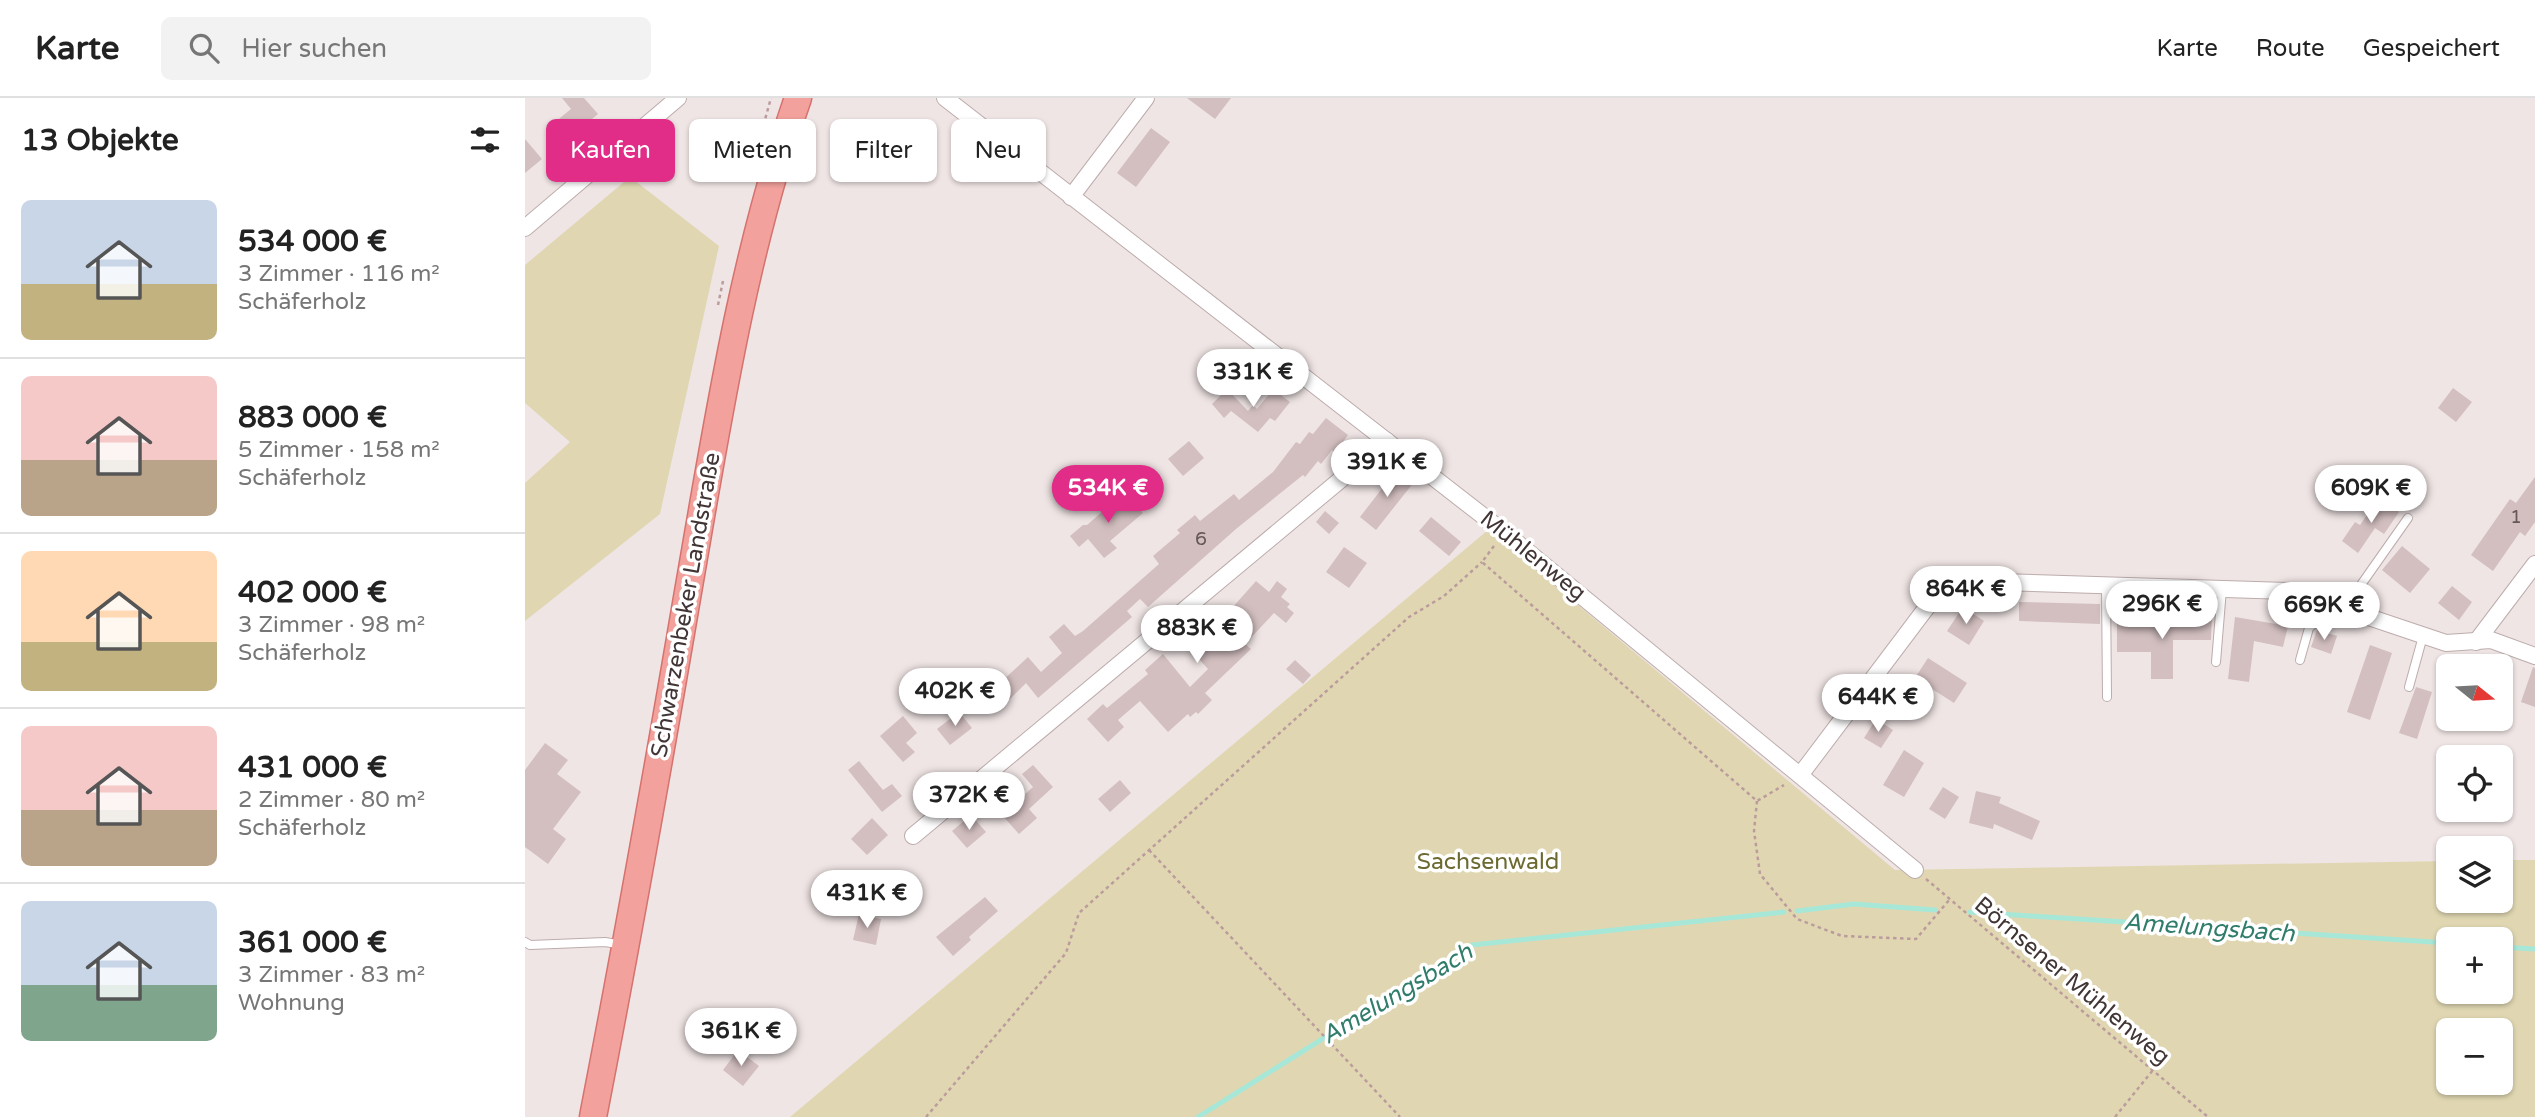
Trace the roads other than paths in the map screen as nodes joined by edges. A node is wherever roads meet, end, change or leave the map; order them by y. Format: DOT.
graph roads {
  1 [pos="678,98"];
  2 [pos="798,98"];
  3 [pos="945,98"];
  4 [pos="1146,98"];
  5 [pos="1071,197"];
  6 [pos="525,228"];
  7 [pos="1387,441"];
  8 [pos="2408,518"];
  9 [pos="2535,564"];
  10 [pos="2106,585"];
  11 [pos="2222,589"];
  12 [pos="2322,601"];
  13 [pos="2344,609"];
  14 [pos="2423,635"];
  15 [pos="2476,642"];
  16 [pos="2535,656"];
  17 [pos="2300,660"];
  18 [pos="2216,662"];
  19 [pos="2409,687"];
  20 [pos="2107,697"];
  21 [pos="1801,774"];
  22 [pos="913,836"];
  23 [pos="1915,870"];
  24 [pos="525,942"];
  25 [pos="626,945"];
  26 [pos="593,1117"];
  1 -- 6 [label="street"];
  2 -- 25 [label="main road, Schwarzenbeker Landstraße"];
  3 -- 5 [label="street, Mühlenweg"];
  4 -- 5 [label="street"];
  5 -- 7 [label="street, Mühlenweg"];
  7 -- 21 [label="street, Mühlenweg"];
  7 -- 22 [label="street"];
  8 -- 13 [label="lane"];
  9 -- 15 [label="street"];
  10 -- 11 [label="street"];
  10 -- 20 [label="lane"];
  10 -- 21 [label="street"];
  11 -- 12 [label="street"];
  11 -- 18 [label="lane"];
  12 -- 13 [label="street"];
  12 -- 17 [label="lane"];
  13 -- 14 [label="street"];
  14 -- 15 [label="street"];
  14 -- 19 [label="lane"];
  15 -- 16 [label="street"];
  21 -- 23 [label="street, Mühlenweg"];
  24 -- 25 [label="lane"];
  25 -- 26 [label="main road, Schwarzenbeker Landstraße"];
}
